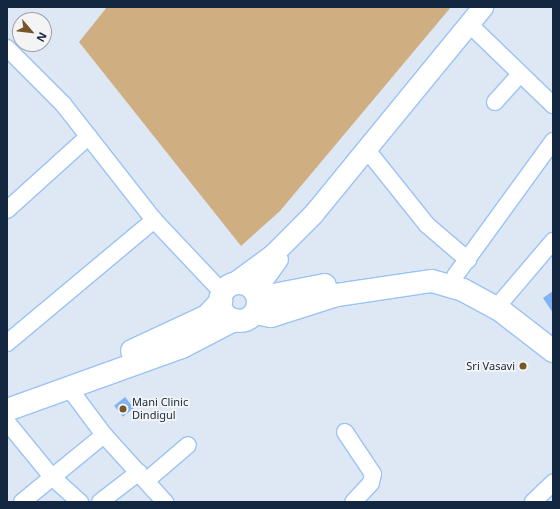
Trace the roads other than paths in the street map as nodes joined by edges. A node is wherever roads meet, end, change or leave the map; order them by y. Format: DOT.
graph roads {
  1 [pos="483,7"];
  2 [pos="469,24"];
  3 [pos="7,48"];
  4 [pos="519,75"];
  5 [pos="495,102"];
  6 [pos="553,105"];
  7 [pos="89,136"];
  8 [pos="553,141"];
  9 [pos="367,150"];
  10 [pos="7,210"];
  11 [pos="154,220"];
  12 [pos="291,238"];
  13 [pos="553,241"];
  14 [pos="462,268"];
  15 [pos="225,293"];
  16 [pos="256,301"];
  17 [pos="502,301"];
  18 [pos="234,320"];
  19 [pos="553,338"];
  20 [pos="7,343"];
  21 [pos="553,351"];
  22 [pos="69,388"];
  23 [pos="7,397"];
  24 [pos="7,410"];
  25 [pos="7,422"];
  26 [pos="345,432"];
  27 [pos="104,435"];
  28 [pos="188,445"];
  29 [pos="143,476"];
  30 [pos="52,477"];
  31 [pos="553,484"];
  32 [pos="22,502"];
  33 [pos="80,502"];
  34 [pos="100,502"];
  35 [pos="165,502"];
  36 [pos="353,502"];
  37 [pos="533,502"];
  1 -- 2 [label="main road"];
  2 -- 4 [label="street"];
  2 -- 9 [label="main road"];
  3 -- 7 [label="street"];
  4 -- 5 [label="street"];
  4 -- 6 [label="street"];
  7 -- 10 [label="street"];
  7 -- 11 [label="street"];
  8 -- 14 [label="street"];
  9 -- 12 [label="main road"];
  9 -- 14 [label="street"];
  11 -- 15 [label="street"];
  11 -- 20 [label="street"];
  12 -- 15 [label="main road"];
  12 -- 16 [label="main road"];
  13 -- 17 [label="street"];
  14 -- 16 [label="highway"];
  14 -- 17 [label="highway"];
  15 -- 16 [label="highway"];
  15 -- 18 [label="highway"];
  15 -- 23 [label="highway"];
  16 -- 18 [label="highway"];
  16 -- 21 [label="highway"];
  17 -- 19 [label="highway"];
  18 -- 22 [label="highway"];
  22 -- 24 [label="highway"];
  22 -- 27 [label="street"];
  25 -- 30 [label="street"];
  26 -- 36 [label="street"];
  27 -- 29 [label="street"];
  27 -- 30 [label="street"];
  28 -- 29 [label="street"];
  29 -- 34 [label="street"];
  29 -- 35 [label="street"];
  30 -- 32 [label="street"];
  30 -- 33 [label="street"];
  31 -- 37 [label="street"];
}
